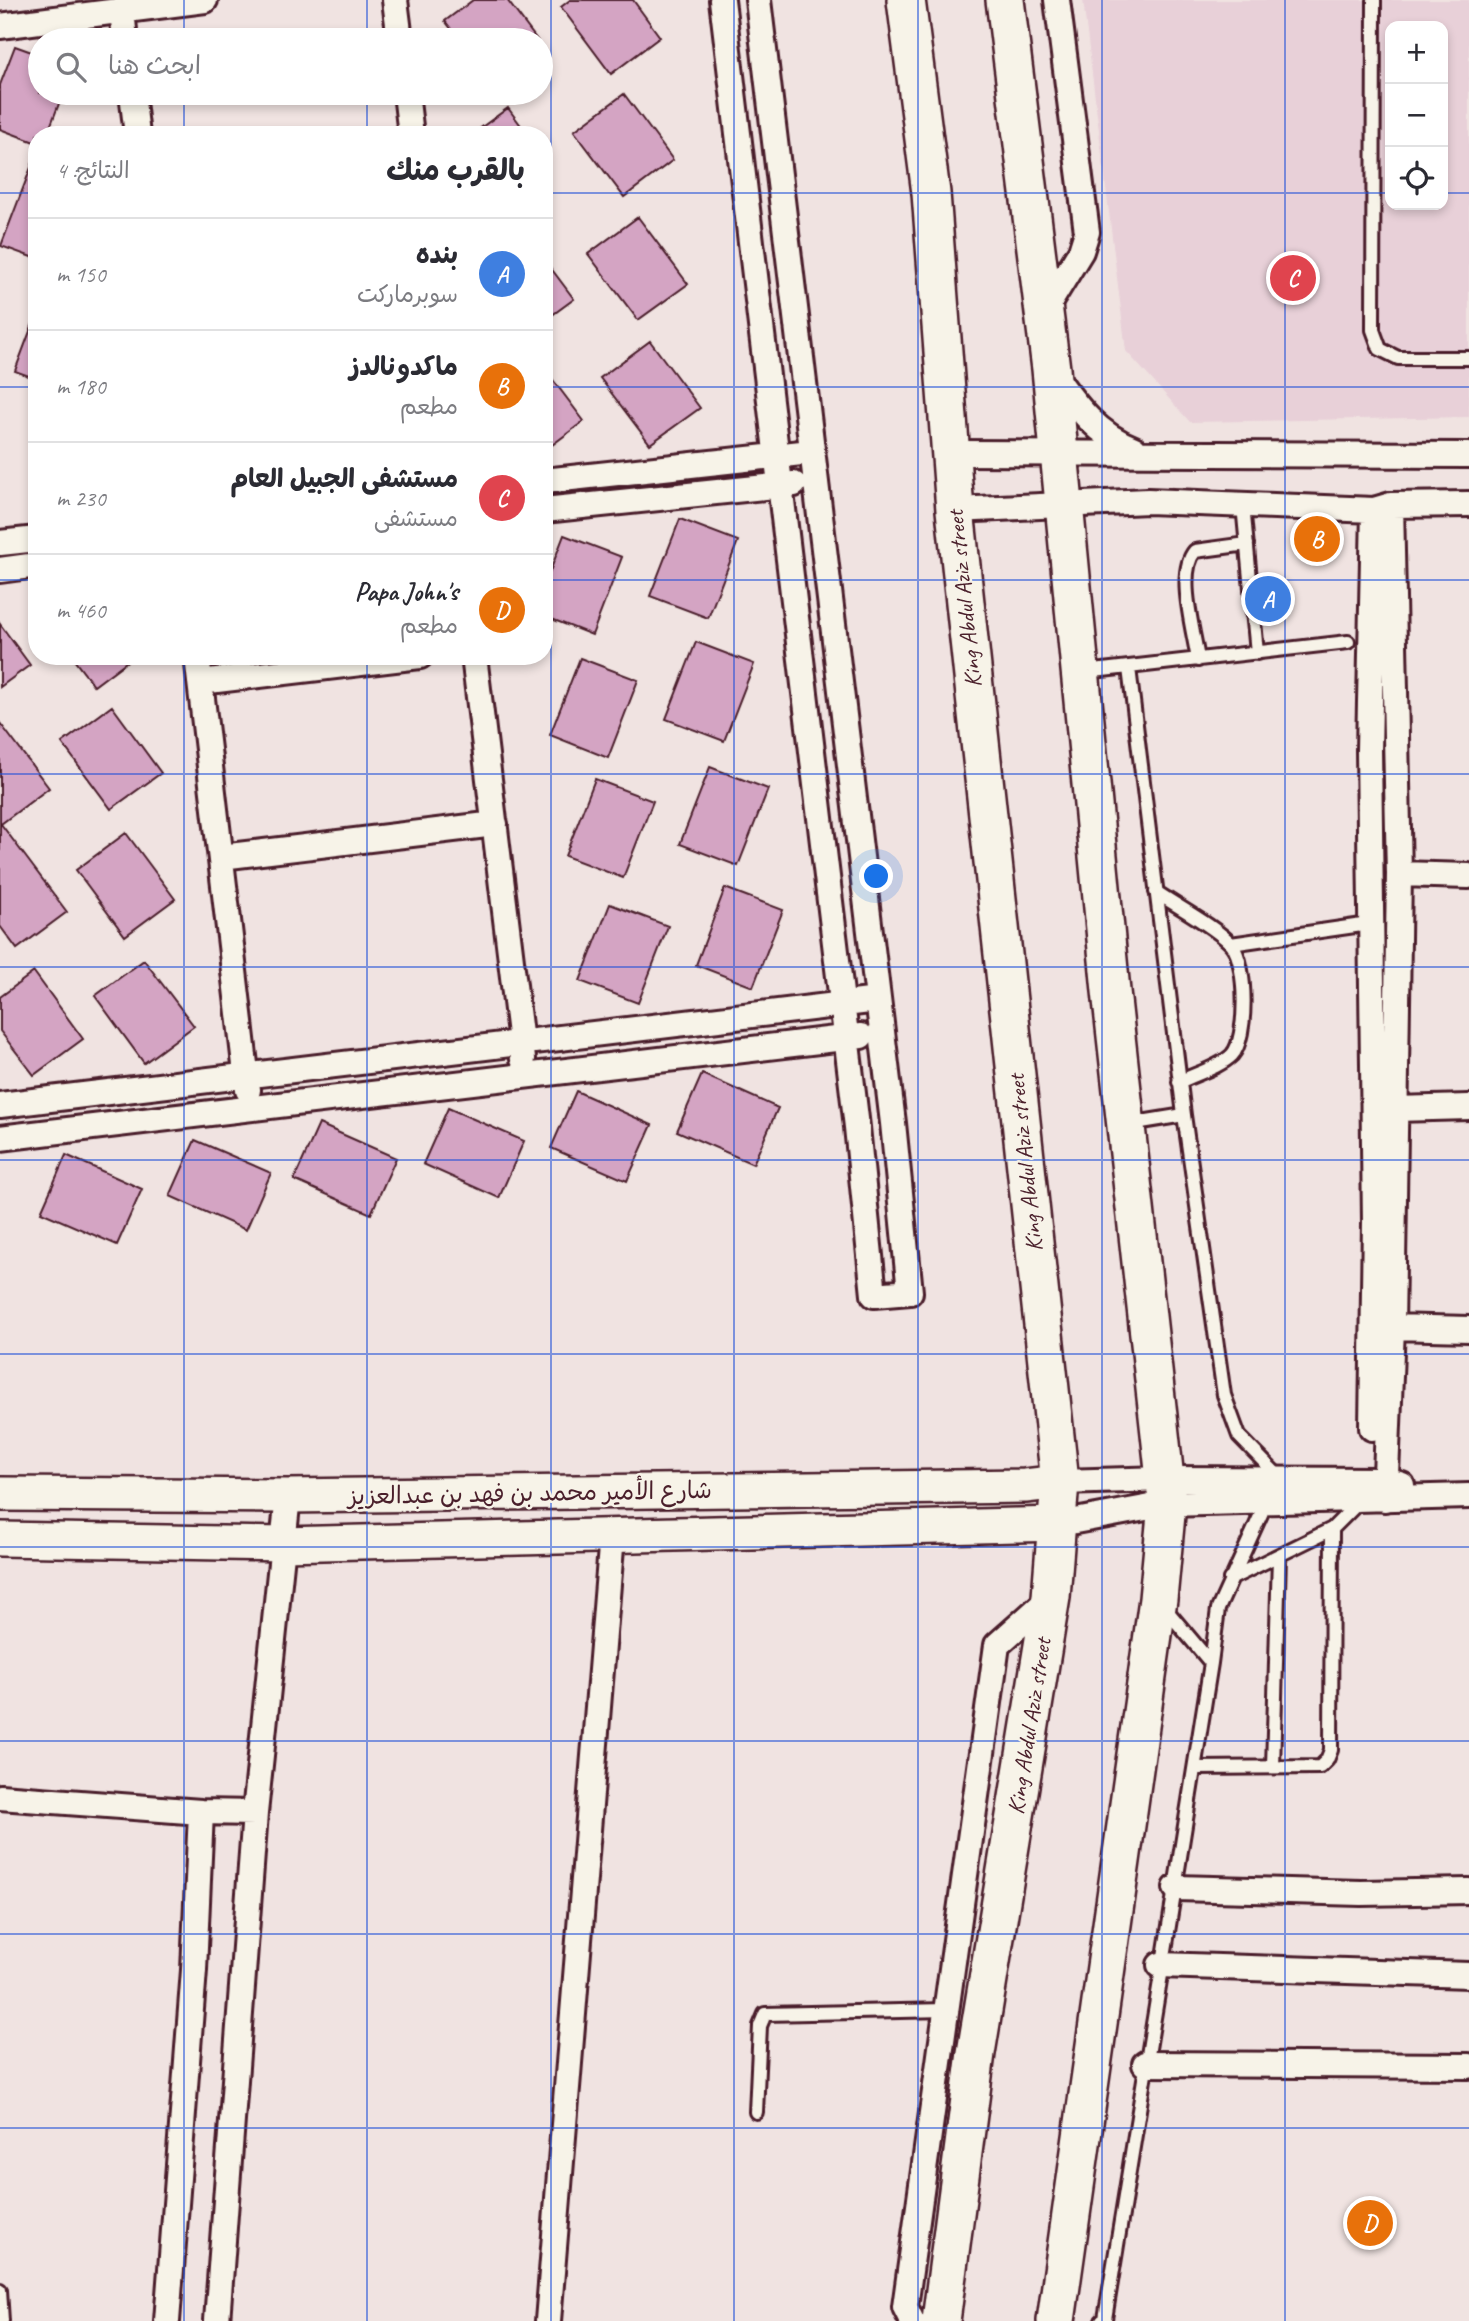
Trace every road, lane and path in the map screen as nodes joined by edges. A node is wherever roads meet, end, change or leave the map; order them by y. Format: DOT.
graph roads {
  1 [pos="205,0"];
  2 [pos="395,0"];
  3 [pos="722,0"];
  4 [pos="758,0"];
  5 [pos="906,0"];
  6 [pos="1006,0"];
  7 [pos="1057,0"];
  8 [pos="1374,0"];
  9 [pos="122,10"];
  10 [pos="0,26"];
  11 [pos="124,28"];
  12 [pos="398,28"];
  13 [pos="133,105"];
  14 [pos="407,105"];
  15 [pos="135,126"];
  16 [pos="410,126"];
  17 [pos="1043,313"];
  18 [pos="1469,358"];
  19 [pos="1051,369"];
  20 [pos="811,452"];
  21 [pos="952,453"];
  22 [pos="1059,454"];
  23 [pos="1145,454"];
  24 [pos="1469,455"];
  25 [pos="776,456"];
  26 [pos="553,480"];
  27 [pos="815,482"];
  28 [pos="779,485"];
  29 [pos="1469,504"];
  30 [pos="1065,505"];
  31 [pos="1243,505"];
  32 [pos="1382,508"];
  33 [pos="553,509"];
  34 [pos="955,510"];
  35 [pos="28,540"];
  36 [pos="0,543"];
  37 [pos="1247,544"];
  38 [pos="28,566"];
  39 [pos="0,570"];
  40 [pos="1348,642"];
  41 [pos="1258,653"];
  42 [pos="1198,660"];
  43 [pos="199,665"];
  44 [pos="344,665"];
  45 [pos="475,665"];
  46 [pos="1129,668"];
  47 [pos="1081,672"];
  48 [pos="200,682"];
  49 [pos="495,824"];
  50 [pos="221,857"];
  51 [pos="1399,874"];
  52 [pos="1469,876"];
  53 [pos="1156,892"];
  54 [pos="1369,924"];
  55 [pos="1231,944"];
  56 [pos="878,1000"];
  57 [pos="842,1005"];
  58 [pos="882,1034"];
  59 [pos="846,1037"];
  60 [pos="521,1043"];
  61 [pos="525,1075"];
  62 [pos="246,1076"];
  63 [pos="1180,1082"];
  64 [pos="0,1105"];
  65 [pos="1469,1107"];
  66 [pos="250,1108"];
  67 [pos="1395,1109"];
  68 [pos="1184,1115"];
  69 [pos="1126,1124"];
  70 [pos="0,1138"];
  71 [pos="1392,1327"];
  72 [pos="1469,1329"];
  73 [pos="1281,1479"];
  74 [pos="1060,1482"];
  75 [pos="1166,1491"];
  76 [pos="1375,1492"];
  77 [pos="0,1494"];
  78 [pos="288,1496"];
  79 [pos="1469,1496"];
  80 [pos="1267,1502"];
  81 [pos="1059,1524"];
  82 [pos="1332,1529"];
  83 [pos="612,1535"];
  84 [pos="0,1539"];
  85 [pos="283,1544"];
  86 [pos="1279,1557"];
  87 [pos="1230,1579"];
  88 [pos="1051,1597"];
  89 [pos="1157,1599"];
  90 [pos="1211,1663"];
  91 [pos="1273,1767"];
  92 [pos="1195,1768"];
  93 [pos="0,1797"];
  94 [pos="201,1812"];
  95 [pos="256,1813"];
  96 [pos="1176,1888"];
  97 [pos="1469,1892"];
  98 [pos="1160,1965"];
  99 [pos="1469,1975"];
  100 [pos="946,2010"];
  101 [pos="1145,2064"];
  102 [pos="1469,2066"];
  103 [pos="756,2112"];
  104 [pos="0,2290"];
  105 [pos="2,2321"];
  106 [pos="167,2321"];
  107 [pos="217,2321"];
  108 [pos="548,2321"];
  109 [pos="912,2321"];
  110 [pos="941,2321"];
  111 [pos="1056,2321"];
  112 [pos="1102,2321"];
  1 -- 9 [label="street"];
  2 -- 12 [label="street"];
  3 -- 25 [label="street"];
  4 -- 20 [label="street"];
  5 -- 21 [label="main road, King Abdul Aziz street"];
  6 -- 17 [label="main road"];
  7 -- 17 [label="street"];
  8 -- 18 [label="lane"];
  9 -- 10 [label="street"];
  9 -- 11 [label="street"];
  13 -- 15 [label="street"];
  14 -- 16 [label="street"];
  17 -- 19 [label="main road"];
  19 -- 22 [label="main road"];
  19 -- 23 [label="street"];
  20 -- 25 [label="street"];
  20 -- 27 [label="street"];
  21 -- 22 [label="street"];
  21 -- 34 [label="main road, King Abdul Aziz street"];
  22 -- 23 [label="street"];
  22 -- 30 [label="main road"];
  23 -- 24 [label="street"];
  25 -- 26 [label="street"];
  25 -- 28 [label="street"];
  27 -- 28 [label="street"];
  27 -- 56 [label="street"];
  28 -- 33 [label="street"];
  28 -- 57 [label="street"];
  29 -- 32 [label="street"];
  30 -- 31 [label="street"];
  30 -- 34 [label="street"];
  30 -- 47 [label="main road"];
  31 -- 32 [label="street"];
  31 -- 37 [label="lane"];
  32 -- 51 [label="street"];
  32 -- 54 [label="street"];
  34 -- 74 [label="main road, King Abdul Aziz street"];
  35 -- 36 [label="street"];
  37 -- 41 [label="lane"];
  37 -- 42 [label="lane"];
  38 -- 39 [label="street"];
  40 -- 41 [label="lane"];
  41 -- 42 [label="lane"];
  42 -- 46 [label="lane"];
  43 -- 48 [label="street"];
  44 -- 48 [label="street"];
  45 -- 49 [label="street"];
  46 -- 47 [label="lane"];
  46 -- 53 [label="lane"];
  47 -- 69 [label="main road"];
  48 -- 50 [label="street"];
  49 -- 50 [label="street"];
  49 -- 60 [label="street"];
  50 -- 62 [label="street"];
  51 -- 52 [label="street"];
  51 -- 67 [label="street"];
  53 -- 55 [label="lane"];
  53 -- 63 [label="lane"];
  54 -- 55 [label="lane"];
  54 -- 76 [label="street"];
  55 -- 63 [label="lane"];
  56 -- 57 [label="street"];
  56 -- 58 [label="street"];
  57 -- 59 [label="street"];
  57 -- 60 [label="street"];
  58 -- 59 [label="street"];
  58 -- 59 [label="street"];
  59 -- 61 [label="street"];
  60 -- 61 [label="street"];
  60 -- 62 [label="street"];
  61 -- 66 [label="street"];
  62 -- 64 [label="street"];
  62 -- 66 [label="street"];
  63 -- 68 [label="lane"];
  65 -- 67 [label="street"];
  66 -- 70 [label="street"];
  67 -- 71 [label="street"];
  68 -- 69 [label="lane"];
  68 -- 73 [label="lane"];
  69 -- 75 [label="main road"];
  71 -- 72 [label="street"];
  71 -- 76 [label="street"];
  73 -- 75 [label="street"];
  73 -- 76 [label="street"];
  74 -- 75 [label="street"];
  74 -- 78 [label="main road, شارع الأمير محمد بن فهد بن عبدالعزيز"];
  74 -- 81 [label="main road, King Abdul Aziz street"];
  75 -- 80 [label="street"];
  75 -- 81 [label="street"];
  75 -- 89 [label="main road"];
  76 -- 79 [label="street"];
  76 -- 80 [label="street"];
  76 -- 82 [label="lane"];
  77 -- 78 [label="main road, شارع الأمير محمد بن فهد بن عبدالعزيز"];
  78 -- 85 [label="street"];
  80 -- 87 [label="lane"];
  81 -- 83 [label="main road, شارع الأمير محمد بن فهد بن عبدالعزيز"];
  81 -- 88 [label="main road, King Abdul Aziz street"];
  82 -- 86 [label="lane"];
  82 -- 91 [label="lane"];
  83 -- 85 [label="main road, شارع الأمير محمد بن فهد بن عبدالعزيز"];
  83 -- 108 [label="street"];
  84 -- 85 [label="main road, شارع الأمير محمد بن فهد بن عبدالعزيز"];
  85 -- 95 [label="street"];
  86 -- 87 [label="lane"];
  86 -- 91 [label="lane"];
  87 -- 90 [label="lane"];
  88 -- 100 [label="street"];
  88 -- 110 [label="main road, King Abdul Aziz street"];
  89 -- 90 [label="lane"];
  89 -- 111 [label="main road"];
  90 -- 92 [label="lane"];
  91 -- 92 [label="lane"];
  92 -- 96 [label="lane"];
  93 -- 94 [label="street"];
  94 -- 95 [label="street"];
  94 -- 106 [label="street"];
  95 -- 107 [label="street"];
  96 -- 97 [label="street"];
  96 -- 98 [label="lane"];
  98 -- 99 [label="street"];
  98 -- 101 [label="lane"];
  100 -- 103 [label="lane"];
  100 -- 109 [label="street"];
  101 -- 102 [label="street"];
  101 -- 112 [label="lane"];
  104 -- 105 [label="lane"];
}
